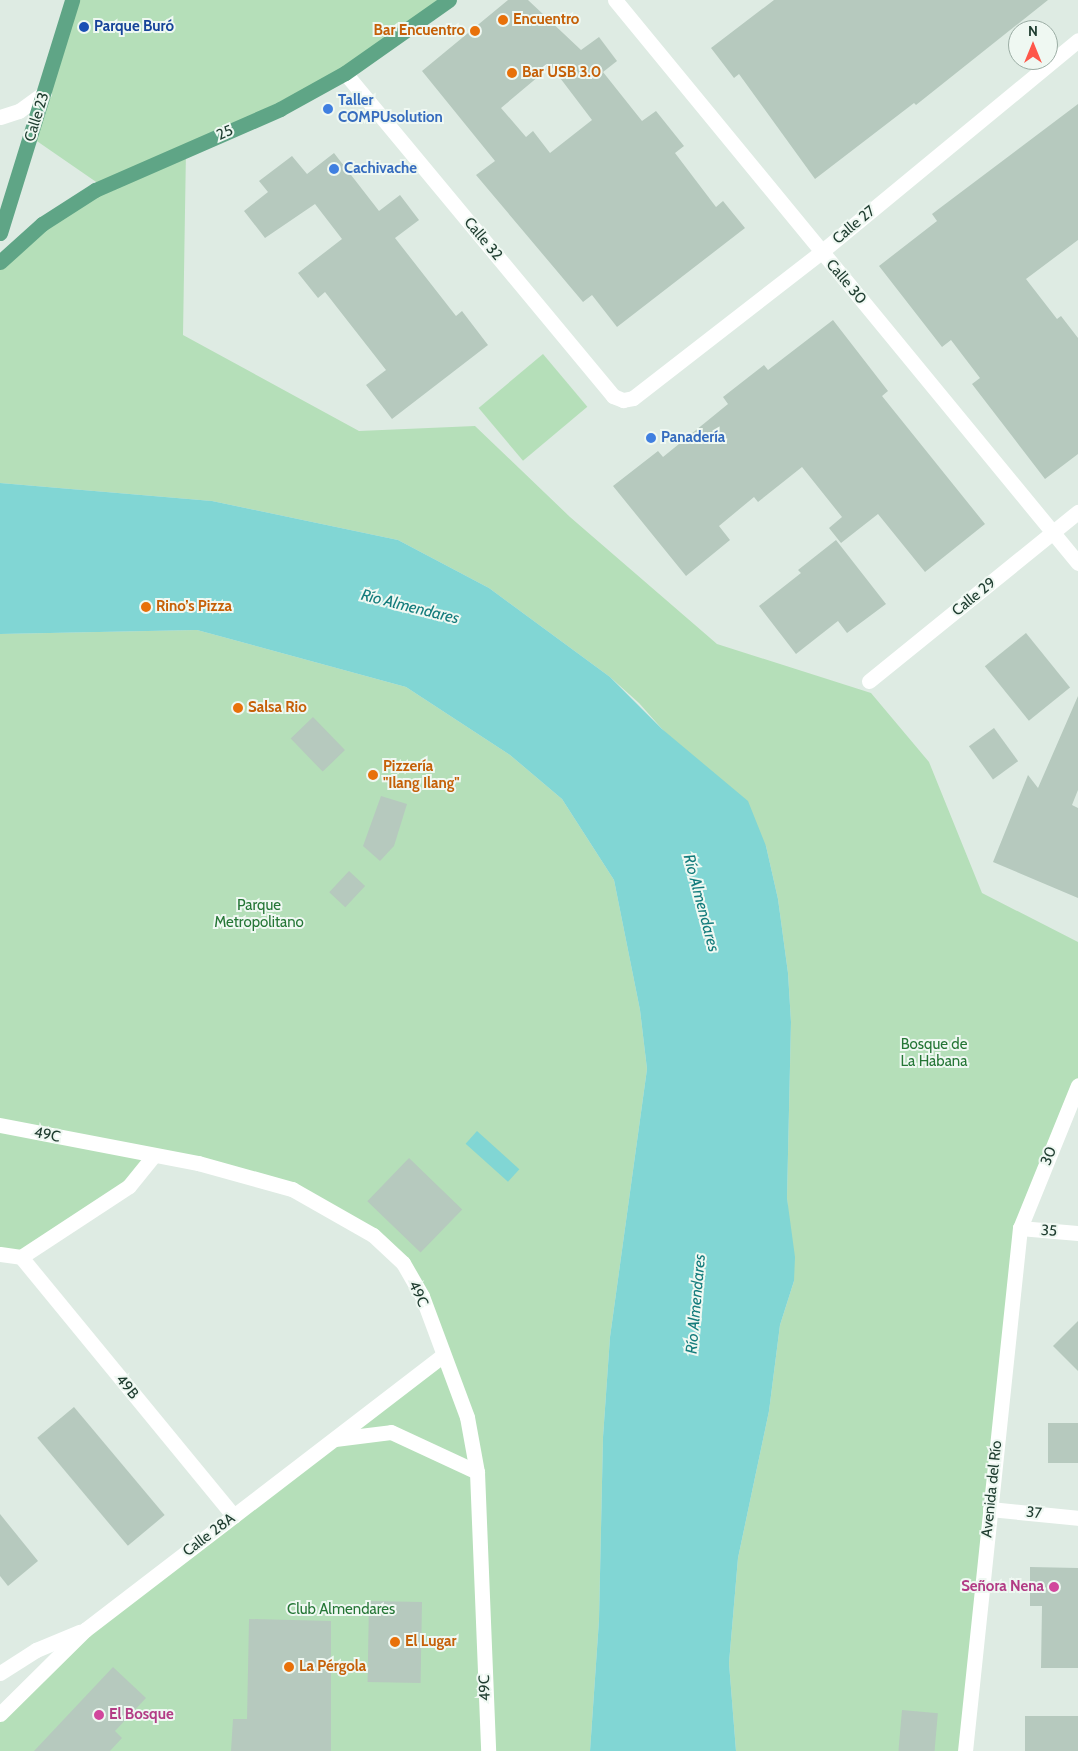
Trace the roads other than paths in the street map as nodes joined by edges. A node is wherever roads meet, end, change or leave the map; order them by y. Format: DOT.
graph roads {
  1 [pos="72,0"];
  2 [pos="449,0"];
  3 [pos="615,0"];
  4 [pos="1078,40"];
  5 [pos="345,73"];
  6 [pos="44,93"];
  7 [pos="0,117"];
  8 [pos="0,233"];
  9 [pos="821,252"];
  10 [pos="0,262"];
  11 [pos="623,400"];
  12 [pos="1078,512"];
  13 [pos="1055,531"];
  14 [pos="1078,563"];
  15 [pos="869,681"];
  16 [pos="1078,1085"];
  17 [pos="0,1125"];
  18 [pos="153,1156"];
  19 [pos="1020,1228"];
  20 [pos="1078,1233"];
  21 [pos="0,1254"];
  22 [pos="21,1257"];
  23 [pos="442,1356"];
  24 [pos="334,1439"];
  25 [pos="477,1472"];
  26 [pos="990,1509"];
  27 [pos="234,1516"];
  28 [pos="1078,1518"];
  29 [pos="85,1630"];
  30 [pos="0,1673"];
  31 [pos="0,1714"];
  32 [pos="488,1751"];
  33 [pos="965,1751"];
  1 -- 6 [label="main road, Calle 23"];
  2 -- 5 [label="main road, 25"];
  3 -- 9 [label="street, Calle 30"];
  4 -- 9 [label="street, Calle 27"];
  5 -- 10 [label="main road, 25"];
  5 -- 11 [label="street, Calle 32"];
  6 -- 7 [label="street"];
  6 -- 8 [label="main road, Calle 23"];
  9 -- 11 [label="street, Calle 27"];
  9 -- 13 [label="street, Calle 30"];
  12 -- 13 [label="street, Calle 29"];
  13 -- 14 [label="street, Calle 30"];
  13 -- 15 [label="street, Calle 29"];
  16 -- 19 [label="street, 30"];
  17 -- 18 [label="street, 49C"];
  18 -- 22 [label="street"];
  18 -- 23 [label="street, 49C"];
  19 -- 20 [label="street, 35"];
  19 -- 26 [label="street, Avenida del Río"];
  21 -- 22 [label="street"];
  22 -- 27 [label="street, 49B"];
  23 -- 24 [label="street, Calle 28A"];
  23 -- 25 [label="street, 49C"];
  24 -- 25 [label="street"];
  24 -- 27 [label="street, Calle 28A"];
  25 -- 32 [label="street, 49C"];
  26 -- 28 [label="street, 37"];
  26 -- 33 [label="street, Avenida del Río"];
  27 -- 29 [label="street, Calle 28A"];
  29 -- 30 [label="street, Calle 28A"];
  29 -- 31 [label="street, Calle 28A"];
}
